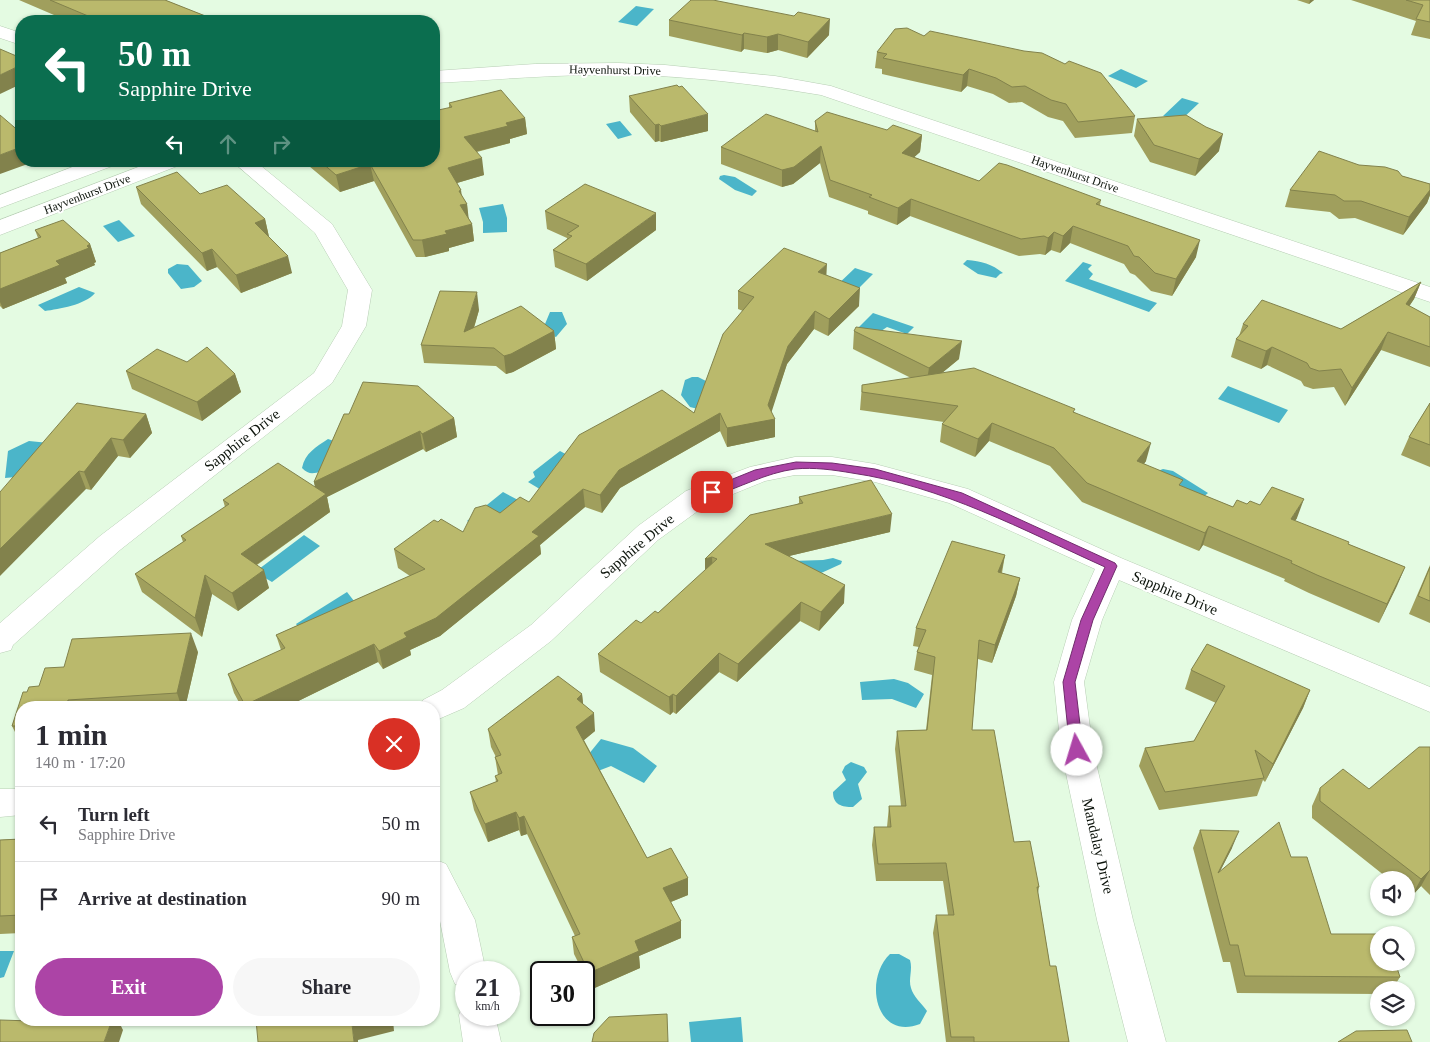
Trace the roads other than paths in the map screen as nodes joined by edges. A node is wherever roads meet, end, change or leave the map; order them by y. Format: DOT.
graph roads {
  1 [pos="0,31"];
  2 [pos="15,37"];
  3 [pos="440,76"];
  4 [pos="515,80"];
  5 [pos="440,91"];
  6 [pos="92,167"];
  7 [pos="158,167"];
  8 [pos="249,167"];
  9 [pos="0,202"];
  10 [pos="0,228"];
  11 [pos="1430,295"];
  12 [pos="1111,566"];
  13 [pos="0,642"];
  14 [pos="1430,700"];
  15 [pos="440,706"];
  16 [pos="15,802"];
  17 [pos="0,803"];
  18 [pos="440,886"];
  19 [pos="466,961"];
  20 [pos="479,1026"];
  21 [pos="482,1042"];
  22 [pos="1147,1042"];
  1 -- 2 [label="street"];
  3 -- 4 [label="street, Hayvenhurst Drive"];
  4 -- 5 [label="street, Hayvenhurst Drive"];
  4 -- 11 [label="street, Hayvenhurst Drive"];
  6 -- 9 [label="street, Hayvenhurst Drive"];
  7 -- 10 [label="street, Hayvenhurst Drive"];
  8 -- 13 [label="street, Sapphire Drive"];
  12 -- 14 [label="street, Sapphire Drive"];
  12 -- 15 [label="street, Sapphire Drive"];
  12 -- 22 [label="street, Mandalay Drive"];
  16 -- 17 [label="street"];
  18 -- 19 [label="street"];
  20 -- 21 [label="street"];
}
